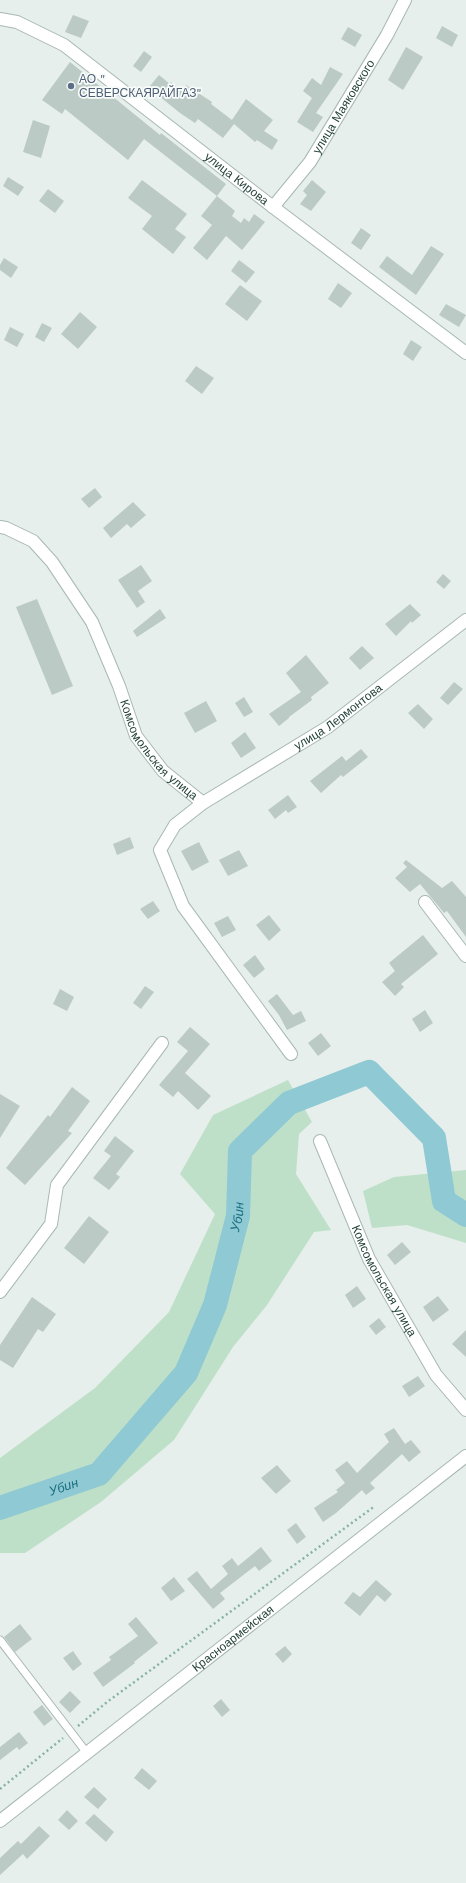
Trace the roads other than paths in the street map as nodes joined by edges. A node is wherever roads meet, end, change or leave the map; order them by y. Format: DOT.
graph roads {
  1 [pos="405,0"];
  2 [pos="0,18"];
  3 [pos="273,207"];
  4 [pos="466,353"];
  5 [pos="0,527"];
  6 [pos="466,620"];
  7 [pos="203,804"];
  8 [pos="425,902"];
  9 [pos="466,956"];
  10 [pos="162,1043"];
  11 [pos="290,1054"];
  12 [pos="320,1141"];
  13 [pos="0,1292"];
  14 [pos="466,1410"];
  15 [pos="466,1456"];
  16 [pos="0,1640"];
  17 [pos="87,1753"];
  18 [pos="0,1821"];
  1 -- 3 [label="street, улица Маяковского"];
  2 -- 3 [label="street, улица Кирова"];
  3 -- 4 [label="street, улица Кирова"];
  5 -- 7 [label="street, Комсомольская улица"];
  6 -- 7 [label="street, улица Лермонтова"];
  7 -- 11 [label="street, Комсомольская улица"];
  8 -- 9 [label="street"];
  10 -- 13 [label="street"];
  12 -- 14 [label="street, Комсомольская улица"];
  15 -- 17 [label="street, Красноармейская"];
  16 -- 17 [label="lane"];
  17 -- 18 [label="street, Красноармейская"];
}
